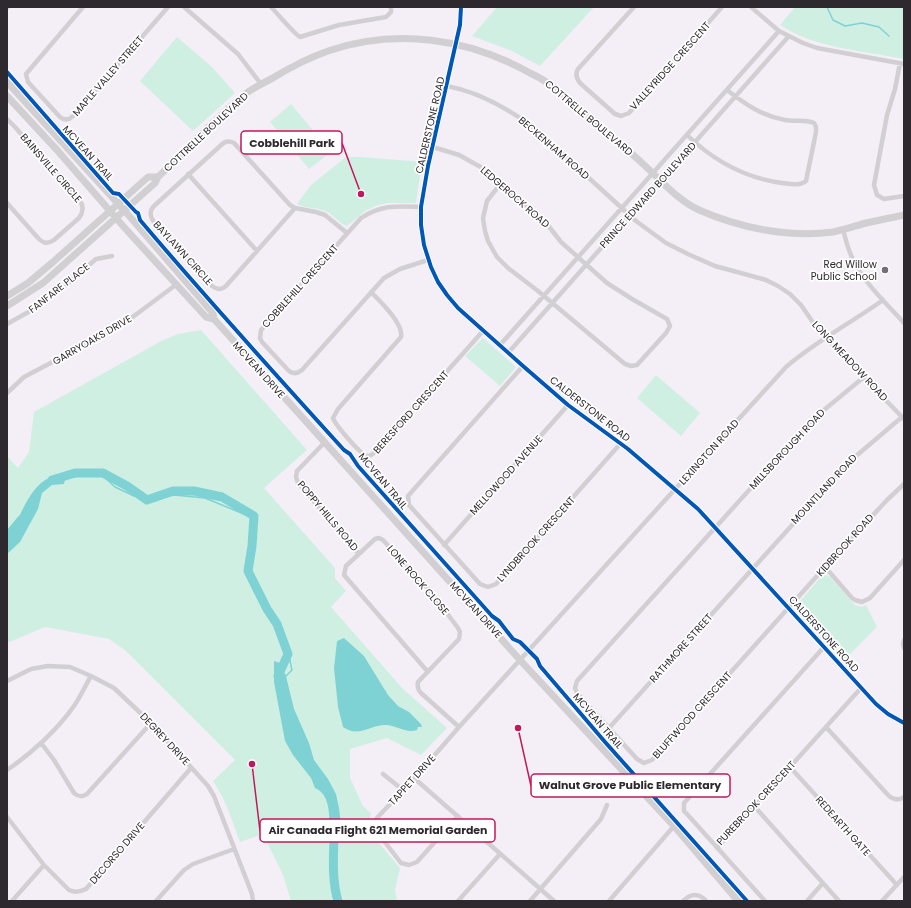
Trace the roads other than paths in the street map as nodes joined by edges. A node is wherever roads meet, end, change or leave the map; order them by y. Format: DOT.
graph roads {
  1 [pos="83,7"];
  2 [pos="168,7"];
  3 [pos="184,7"];
  4 [pos="272,7"];
  5 [pos="392,7"];
  6 [pos="461,7"];
  7 [pos="634,7"];
  8 [pos="722,7"];
  9 [pos="751,7"];
  10 [pos="779,31"];
  11 [pos="789,36"];
  12 [pos="456,44"];
  13 [pos="902,64"];
  14 [pos="7,82"];
  15 [pos="261,84"];
  16 [pos="447,86"];
  17 [pos="727,90"];
  18 [pos="7,96"];
  19 [pos="736,97"];
  20 [pos="7,119"];
  21 [pos="687,136"];
  22 [pos="694,143"];
  23 [pos="433,147"];
  24 [pos="653,173"];
  25 [pos="188,174"];
  26 [pos="158,177"];
  27 [pos="661,181"];
  28 [pos="501,183"];
  29 [pos="904,196"];
  30 [pos="7,203"];
  31 [pos="118,204"];
  32 [pos="421,207"];
  33 [pos="295,208"];
  34 [pos="622,208"];
  35 [pos="110,210"];
  36 [pos="124,211"];
  37 [pos="630,215"];
  38 [pos="904,215"];
  39 [pos="116,218"];
  40 [pos="843,229"];
  41 [pos="347,233"];
  42 [pos="257,251"];
  43 [pos="112,256"];
  44 [pos="578,257"];
  45 [pos="428,260"];
  46 [pos="586,265"];
  47 [pos="177,284"];
  48 [pos="371,292"];
  49 [pos="7,296"];
  50 [pos="544,296"];
  51 [pos="883,300"];
  52 [pos="552,303"];
  53 [pos="7,306"];
  54 [pos="214,319"];
  55 [pos="904,323"];
  56 [pos="7,324"];
  57 [pos="483,331"];
  58 [pos="826,338"];
  59 [pos="500,345"];
  60 [pos="508,353"];
  61 [pos="523,366"];
  62 [pos="864,377"];
  63 [pos="7,393"];
  64 [pos="568,405"];
  65 [pos="903,418"];
  66 [pos="325,442"];
  67 [pos="621,444"];
  68 [pos="904,484"];
  69 [pos="675,490"];
  70 [pos="715,527"];
  71 [pos="444,545"];
  72 [pos="359,554"];
  73 [pos="904,560"];
  74 [pos="825,567"];
  75 [pos="752,568"];
  76 [pos="789,608"];
  77 [pos="904,640"];
  78 [pos="824,647"];
  79 [pos="904,648"];
  80 [pos="520,660"];
  81 [pos="428,672"];
  82 [pos="91,676"];
  83 [pos="7,681"];
  84 [pos="861,688"];
  85 [pos="151,723"];
  86 [pos="904,723"];
  87 [pos="458,727"];
  88 [pos="826,727"];
  89 [pos="609,728"];
  90 [pos="41,743"];
  91 [pos="790,767"];
  92 [pos="192,768"];
  93 [pos="7,770"];
  94 [pos="383,774"];
  95 [pos="414,778"];
  96 [pos="403,790"];
  97 [pos="904,797"];
  98 [pos="607,805"];
  99 [pos="754,807"];
  100 [pos="458,816"];
  101 [pos="7,817"];
  102 [pos="674,826"];
  103 [pos="717,848"];
  104 [pos="234,849"];
  105 [pos="500,854"];
  106 [pos="44,865"];
  107 [pos="904,877"];
  108 [pos="823,883"];
  109 [pos="897,885"];
  110 [pos="540,890"];
  111 [pos="12,901"];
  112 [pos="156,901"];
  113 [pos="253,901"];
  114 [pos="458,901"];
  115 [pos="530,901"];
  116 [pos="554,901"];
  117 [pos="609,901"];
  118 [pos="684,901"];
  119 [pos="706,901"];
  120 [pos="738,901"];
  121 [pos="765,901"];
  122 [pos="807,901"];
  123 [pos="839,901"];
  124 [pos="882,901"];
  1 -- 2 [label="street, MAPLE VALLEY STREET"];
  3 -- 15 [label="street"];
  4 -- 5 [label="street"];
  6 -- 12 [label="street, CALDERSTONE ROAD"];
  7 -- 8 [label="street, VALLEYRIDGE CRESCENT"];
  9 -- 10 [label="street"];
  10 -- 11 [label="street"];
  10 -- 17 [label="street, PRINCE EDWARD BOULEVARD"];
  11 -- 13 [label="street"];
  11 -- 19 [label="street, PRINCE EDWARD BOULEVARD"];
  12 -- 15 [label="main road, COTTRELLE BOULEVARD"];
  12 -- 16 [label="street, CALDERSTONE ROAD"];
  12 -- 24 [label="main road, COTTRELLE BOULEVARD"];
  13 -- 29 [label="street"];
  14 -- 31 [label="main road, MCVEAN DRIVE"];
  15 -- 26 [label="main road, COTTRELLE BOULEVARD"];
  16 -- 23 [label="street, CALDERSTONE ROAD"];
  16 -- 34 [label="street, BECKENHAM ROAD"];
  17 -- 19 [label="street"];
  17 -- 21 [label="street, PRINCE EDWARD BOULEVARD"];
  18 -- 35 [label="main road, MCVEAN DRIVE"];
  19 -- 22 [label="street, PRINCE EDWARD BOULEVARD"];
  19 -- 22 [label="street"];
  20 -- 30 [label="street, BAINSVILLE CIRCLE"];
  21 -- 22 [label="street"];
  21 -- 24 [label="street, PRINCE EDWARD BOULEVARD"];
  22 -- 27 [label="street, PRINCE EDWARD BOULEVARD"];
  23 -- 28 [label="street, LEDGEROCK ROAD"];
  23 -- 32 [label="street, CALDERSTONE ROAD"];
  24 -- 27 [label="main road, COTTRELLE BOULEVARD"];
  24 -- 34 [label="street, PRINCE EDWARD BOULEVARD"];
  25 -- 33 [label="street, BAYLAWN CIRCLE"];
  25 -- 42 [label="street"];
  25 -- 42 [label="street, BAYLAWN CIRCLE"];
  26 -- 31 [label="main road, COTTRELLE BOULEVARD"];
  26 -- 36 [label="main road, COTTRELLE BOULEVARD"];
  27 -- 37 [label="street, PRINCE EDWARD BOULEVARD"];
  27 -- 40 [label="main road, COTTRELLE BOULEVARD"];
  28 -- 44 [label="street, LEDGEROCK ROAD"];
  28 -- 50 [label="street"];
  31 -- 35 [label="main road, COTTRELLE BOULEVARD"];
  31 -- 36 [label="main road, MCVEAN DRIVE"];
  32 -- 41 [label="street, COBBLEHILL CRESCENT"];
  32 -- 45 [label="street, CALDERSTONE ROAD"];
  33 -- 41 [label="street, BAYLAWN CIRCLE"];
  33 -- 42 [label="street, BAYLAWN CIRCLE"];
  34 -- 37 [label="street, BECKENHAM ROAD"];
  34 -- 44 [label="street, PRINCE EDWARD BOULEVARD"];
  35 -- 39 [label="main road, MCVEAN DRIVE"];
  35 -- 49 [label="main road, COTTRELLE BOULEVARD"];
  36 -- 39 [label="main road, COTTRELLE BOULEVARD"];
  36 -- 54 [label="main road, MCVEAN DRIVE"];
  37 -- 46 [label="street, PRINCE EDWARD BOULEVARD"];
  37 -- 58 [label="street, LONG MEADOW ROAD"];
  38 -- 40 [label="main road, COTTRELLE BOULEVARD"];
  39 -- 47 [label="main road, MCVEAN DRIVE"];
  39 -- 53 [label="main road, COTTRELLE BOULEVARD"];
  40 -- 51 [label="street"];
  41 -- 48 [label="street, COBBLEHILL CRESCENT"];
  43 -- 56 [label="street, FANFARE PLACE"];
  44 -- 46 [label="street, LEDGEROCK ROAD"];
  44 -- 50 [label="street, PRINCE EDWARD BOULEVARD"];
  45 -- 48 [label="street, COBBLEHILL CRESCENT"];
  45 -- 57 [label="street, CALDERSTONE ROAD"];
  46 -- 52 [label="street, PRINCE EDWARD BOULEVARD"];
  46 -- 52 [label="street, LEDGEROCK ROAD"];
  47 -- 54 [label="main road, MCVEAN DRIVE"];
  47 -- 63 [label="street, GARRYOAKS DRIVE"];
  48 -- 57 [label="street, BERESFORD CRESCENT"];
  50 -- 52 [label="street"];
  50 -- 59 [label="street, PRINCE EDWARD BOULEVARD"];
  51 -- 55 [label="street"];
  51 -- 58 [label="street, LEXINGTON ROAD"];
  52 -- 60 [label="street, PRINCE EDWARD BOULEVARD"];
  54 -- 66 [label="main road, MCVEAN DRIVE"];
  57 -- 59 [label="street, CALDERSTONE ROAD"];
  58 -- 62 [label="street, LONG MEADOW ROAD"];
  58 -- 69 [label="street, LEXINGTON ROAD"];
  59 -- 60 [label="street, CALDERSTONE ROAD"];
  60 -- 61 [label="street, CALDERSTONE ROAD"];
  61 -- 64 [label="street, CALDERSTONE ROAD"];
  61 -- 71 [label="street, LYNDBROOK CRESCENT"];
  62 -- 65 [label="street, LONG MEADOW ROAD"];
  62 -- 70 [label="street, MILLSBOROUGH ROAD"];
  64 -- 67 [label="street, CALDERSTONE ROAD"];
  64 -- 71 [label="street, MELLOWOOD AVENUE"];
  65 -- 75 [label="street, MOUNTLAND ROAD"];
  66 -- 72 [label="street, POPPY HILLS ROAD"];
  66 -- 80 [label="main road, MCVEAN DRIVE"];
  67 -- 69 [label="street, CALDERSTONE ROAD"];
  67 -- 71 [label="street, LYNDBROOK CRESCENT"];
  68 -- 74 [label="street, KIDBROOK ROAD"];
  69 -- 70 [label="street, CALDERSTONE ROAD"];
  69 -- 80 [label="street, LEXINGTON ROAD"];
  70 -- 75 [label="street, CALDERSTONE ROAD"];
  70 -- 89 [label="street, BLUFFWOOD CRESCENT"];
  72 -- 81 [label="street, LONE ROCK CLOSE"];
  72 -- 81 [label="street, LONE ROCK CLOSE"];
  73 -- 74 [label="street"];
  74 -- 76 [label="street, KIDBROOK ROAD"];
  75 -- 76 [label="street, CALDERSTONE ROAD"];
  75 -- 89 [label="street, RATHMORE STREET"];
  76 -- 78 [label="street, CALDERSTONE ROAD"];
  76 -- 89 [label="street, BLUFFWOOD CRESCENT"];
  77 -- 79 [label="street"];
  78 -- 84 [label="street, CALDERSTONE ROAD"];
  78 -- 103 [label="street, PUREBROOK CRESCENT"];
  80 -- 87 [label="street, TAPPET DRIVE"];
  80 -- 102 [label="main road, MCVEAN DRIVE"];
  81 -- 87 [label="street, LONE ROCK CLOSE"];
  82 -- 83 [label="street, DEGREY DRIVE"];
  82 -- 85 [label="street, DEGREY DRIVE"];
  82 -- 90 [label="street"];
  84 -- 86 [label="street, CALDERSTONE ROAD"];
  84 -- 88 [label="street, PUREBROOK CRESCENT"];
  85 -- 90 [label="street"];
  85 -- 92 [label="street, DEGREY DRIVE"];
  87 -- 95 [label="street, TAPPET DRIVE"];
  88 -- 91 [label="street, PUREBROOK CRESCENT"];
  88 -- 97 [label="street"];
  90 -- 93 [label="street"];
  91 -- 99 [label="street, PUREBROOK CRESCENT"];
  91 -- 109 [label="street, REDEARTH GATE"];
  92 -- 104 [label="street, DEGREY DRIVE"];
  92 -- 106 [label="street, DECORSO DRIVE"];
  94 -- 96 [label="street"];
  95 -- 96 [label="street, TAPPET DRIVE"];
  95 -- 100 [label="street"];
  96 -- 100 [label="street, TAPPET DRIVE"];
  98 -- 110 [label="street"];
  99 -- 103 [label="street, PUREBROOK CRESCENT"];
  99 -- 108 [label="street"];
  100 -- 105 [label="street"];
  101 -- 106 [label="street, DECORSO DRIVE"];
  102 -- 117 [label="street"];
  102 -- 120 [label="main road, MCVEAN DRIVE"];
  103 -- 121 [label="street"];
  104 -- 112 [label="street"];
  104 -- 113 [label="street, DEGREY DRIVE"];
  105 -- 110 [label="street"];
  105 -- 114 [label="street"];
  106 -- 111 [label="street"];
  107 -- 109 [label="street"];
  108 -- 122 [label="street"];
  108 -- 123 [label="street"];
  109 -- 124 [label="street"];
  110 -- 115 [label="street"];
  110 -- 116 [label="street"];
  118 -- 119 [label="street"];
}
